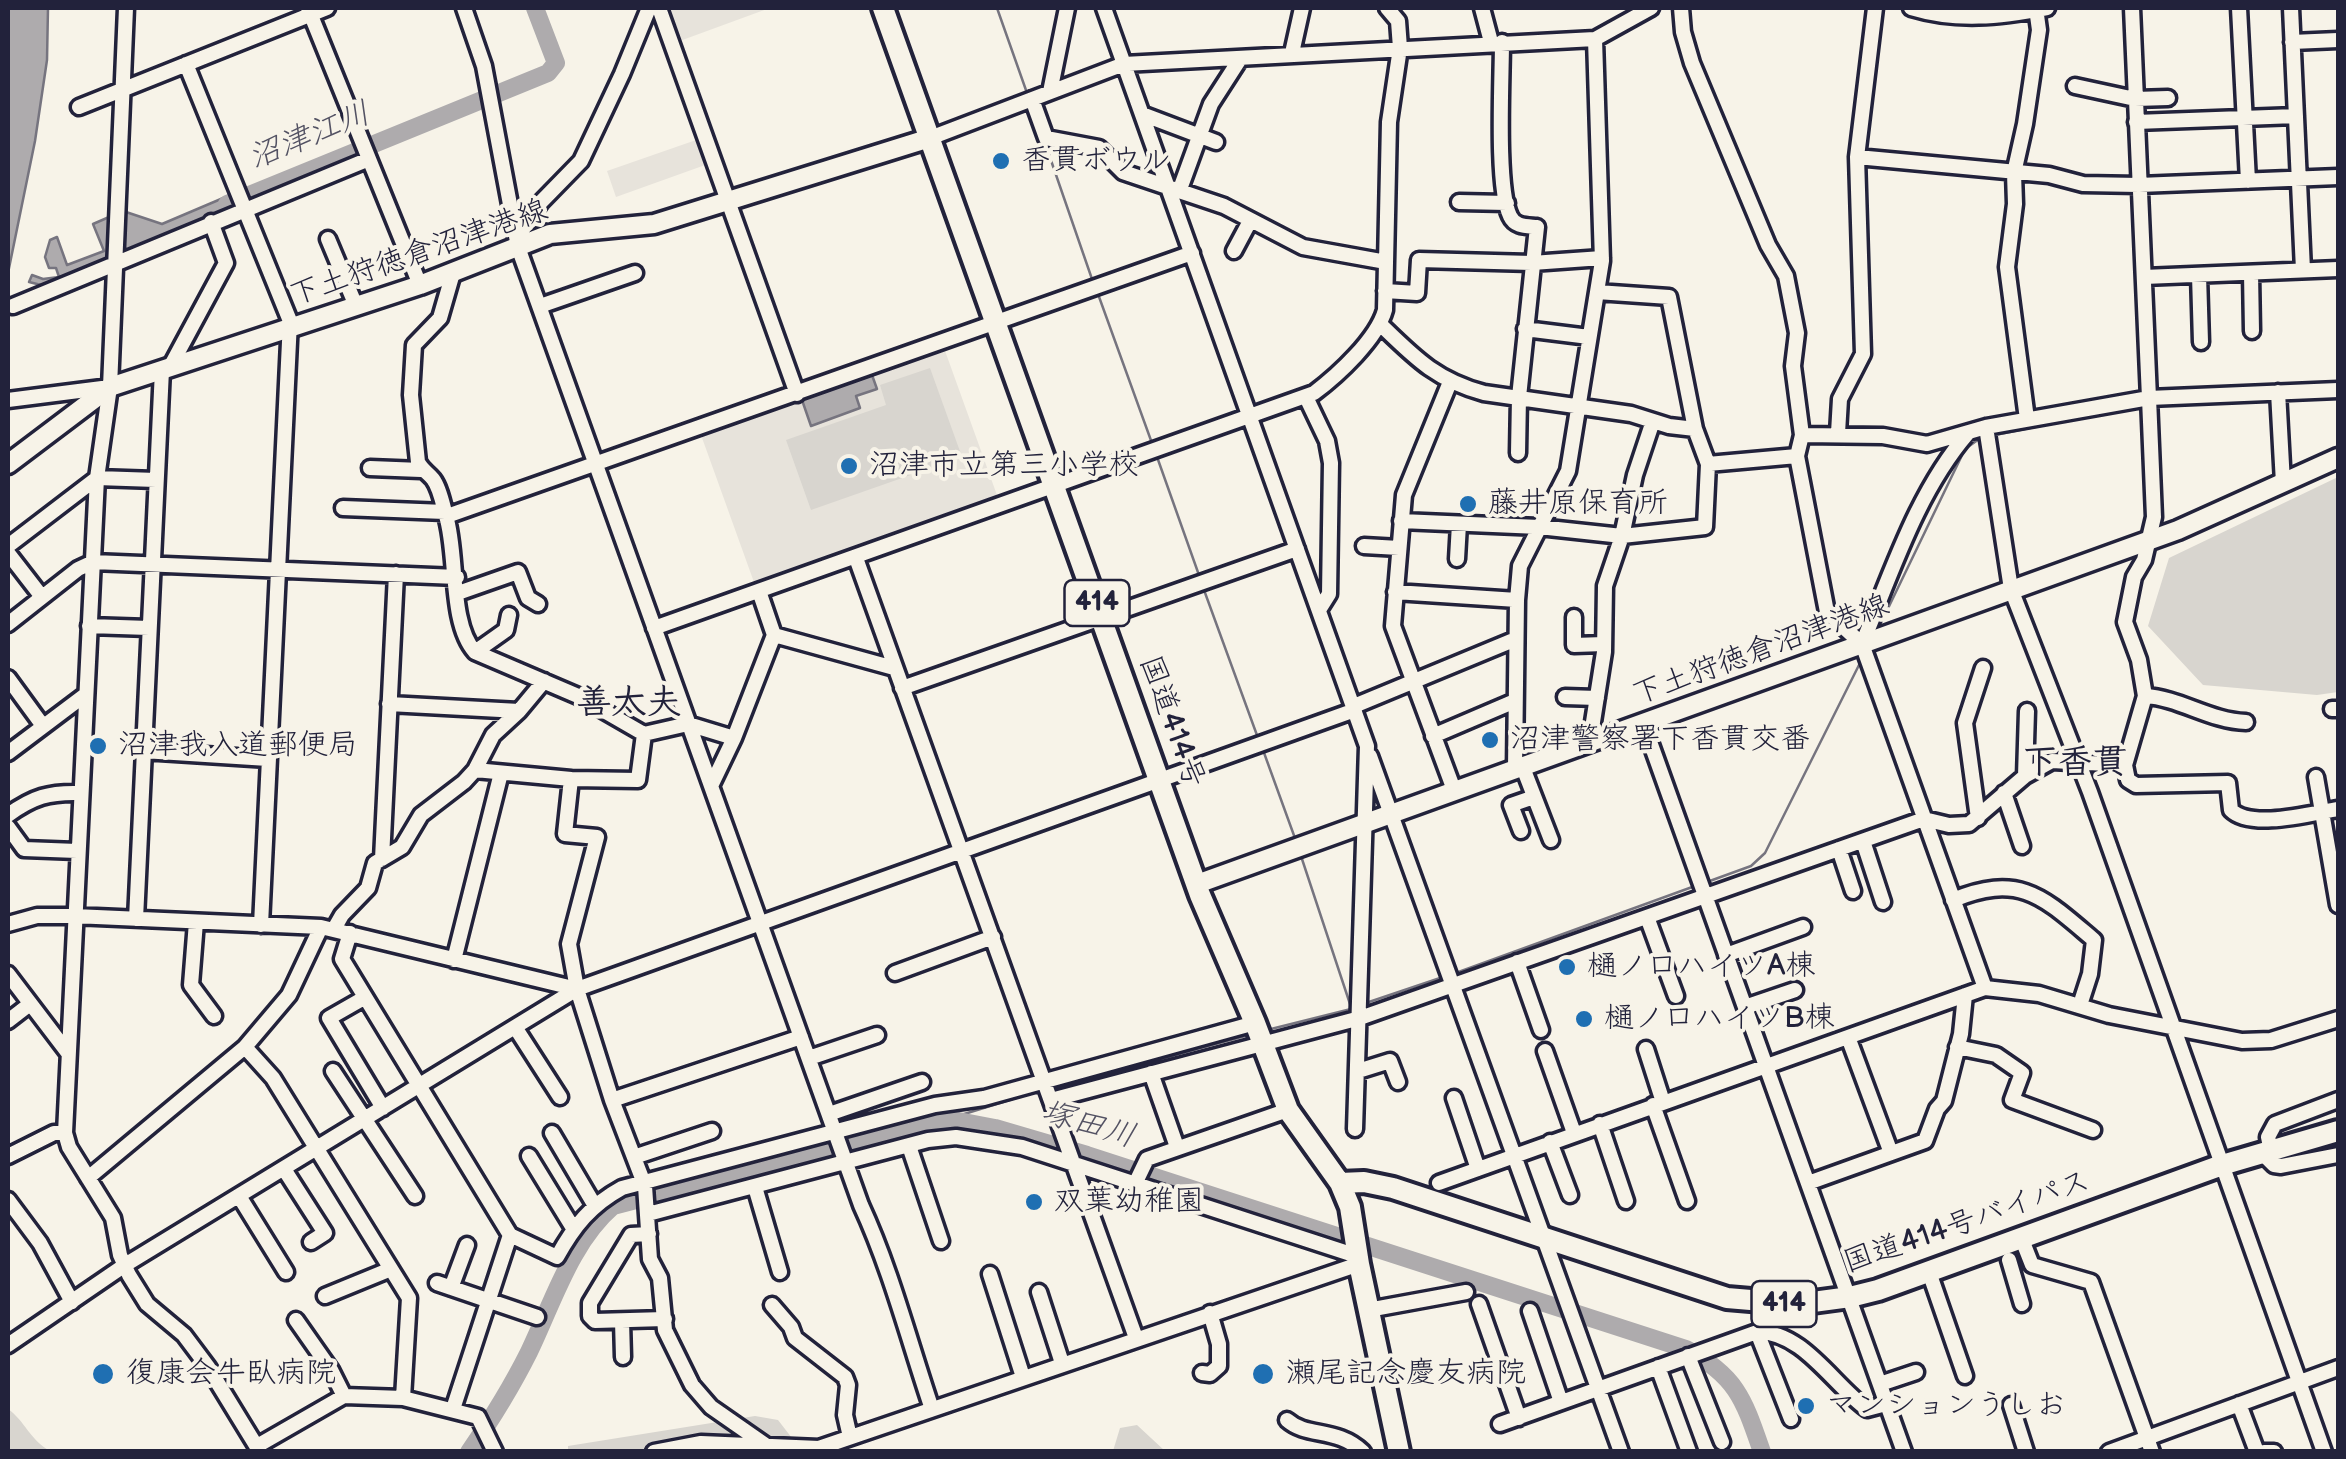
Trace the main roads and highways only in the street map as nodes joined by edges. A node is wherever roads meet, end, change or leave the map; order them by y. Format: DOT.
graph roads {
  1 [pos="883,8"];
  2 [pos="930,138"];
  3 [pos="2338,458"];
  4 [pos="8,464"];
  5 [pos="1196,884"];
  6 [pos="2338,1130"];
  7 [pos="1340,1183"];
  8 [pos="1399,1452"];
  1 -- 2 [label="highway, 国道414号 / 414"];
  2 -- 4 [label="main road, 下土狩徳倉沼津港線"];
  2 -- 5 [label="highway, 国道414号 / 414"];
  3 -- 5 [label="main road, 下土狩徳倉沼津港線"];
  5 -- 7 [label="highway, 国道414号 / 414"];
  6 -- 7 [label="highway, 国道414号バイパス / 414"];
  7 -- 8 [label="highway, 国道414号 / 414"];
}
